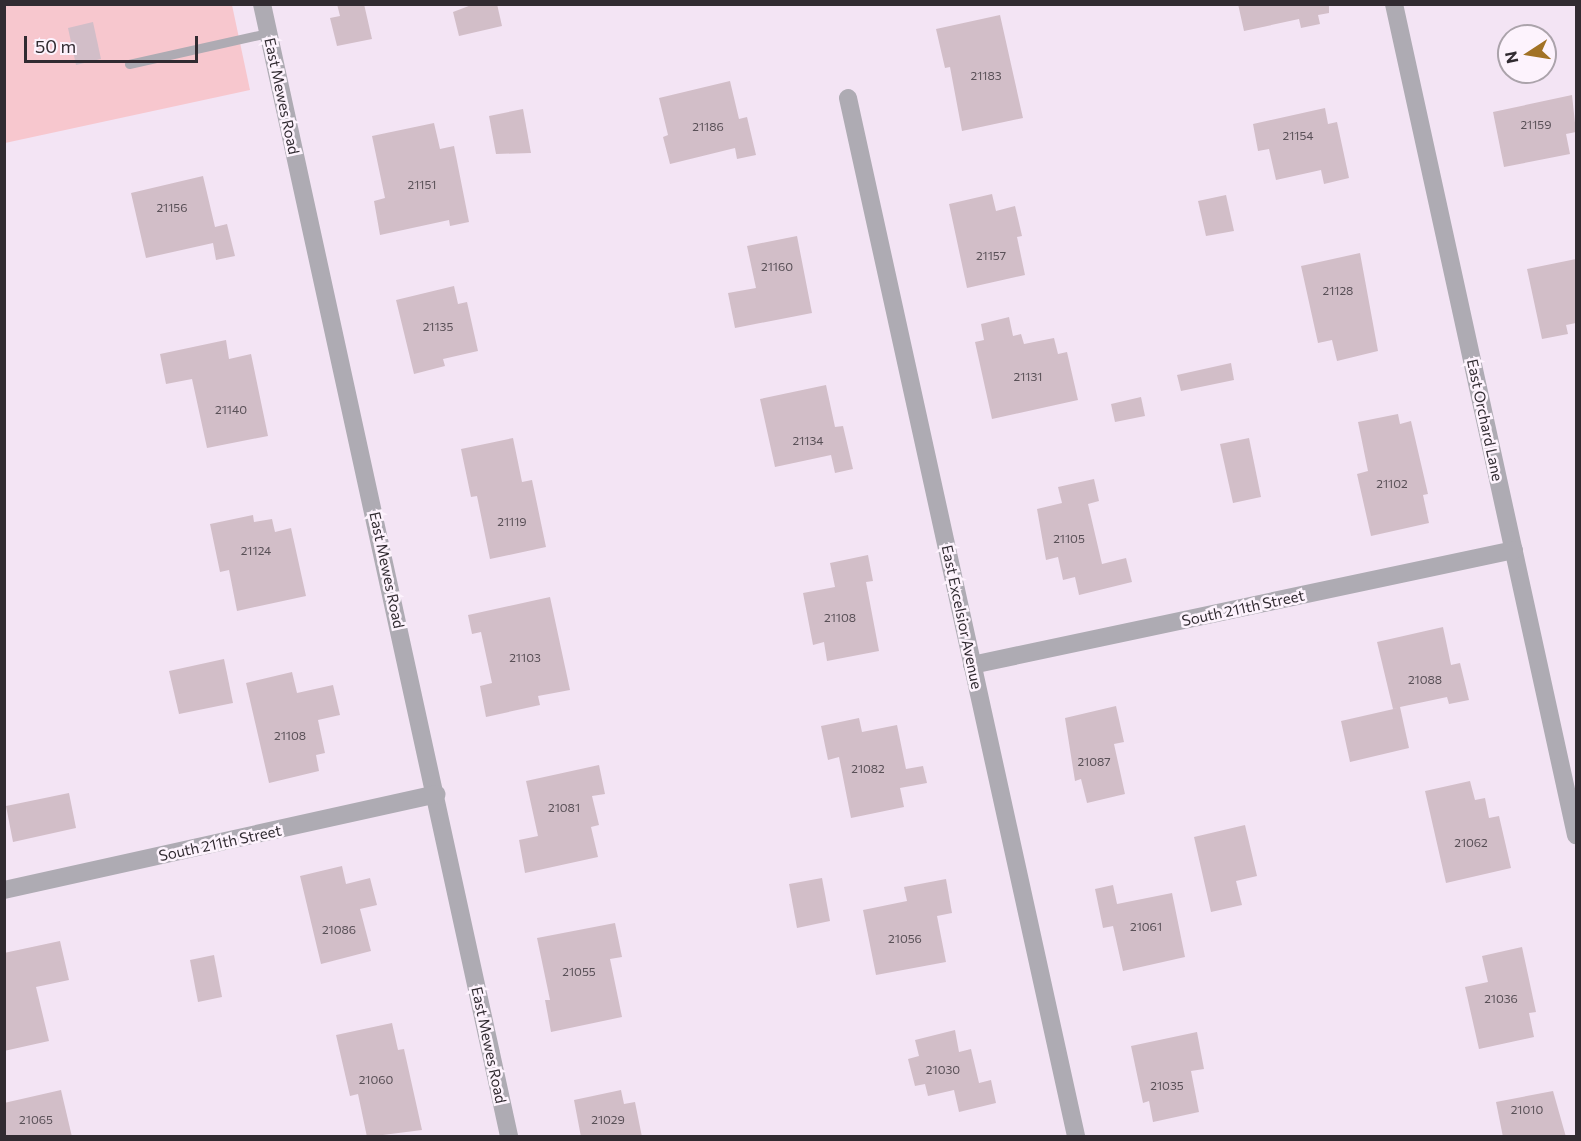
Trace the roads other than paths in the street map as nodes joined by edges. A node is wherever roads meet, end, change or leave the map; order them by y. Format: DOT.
graph roads {
  1 [pos="262,4"];
  2 [pos="1394,4"];
  3 [pos="268,33"];
  4 [pos="129,64"];
  5 [pos="848,98"];
  6 [pos="1514,550"];
  7 [pos="972,665"];
  8 [pos="436,794"];
  9 [pos="1576,835"];
  10 [pos="4,890"];
  11 [pos="509,1137"];
  12 [pos="1076,1137"];
  1 -- 3 [label="street, East Mewes Road"];
  2 -- 6 [label="street, East Orchard Lane"];
  3 -- 4 [label="lane"];
  3 -- 8 [label="street, East Mewes Road"];
  5 -- 7 [label="street, East Excelsior Avenue"];
  6 -- 7 [label="street, South 211th Street"];
  6 -- 9 [label="street, East Orchard Lane"];
  7 -- 12 [label="street, East Excelsior Avenue"];
  8 -- 10 [label="street, South 211th Street"];
  8 -- 11 [label="street, East Mewes Road"];
}
